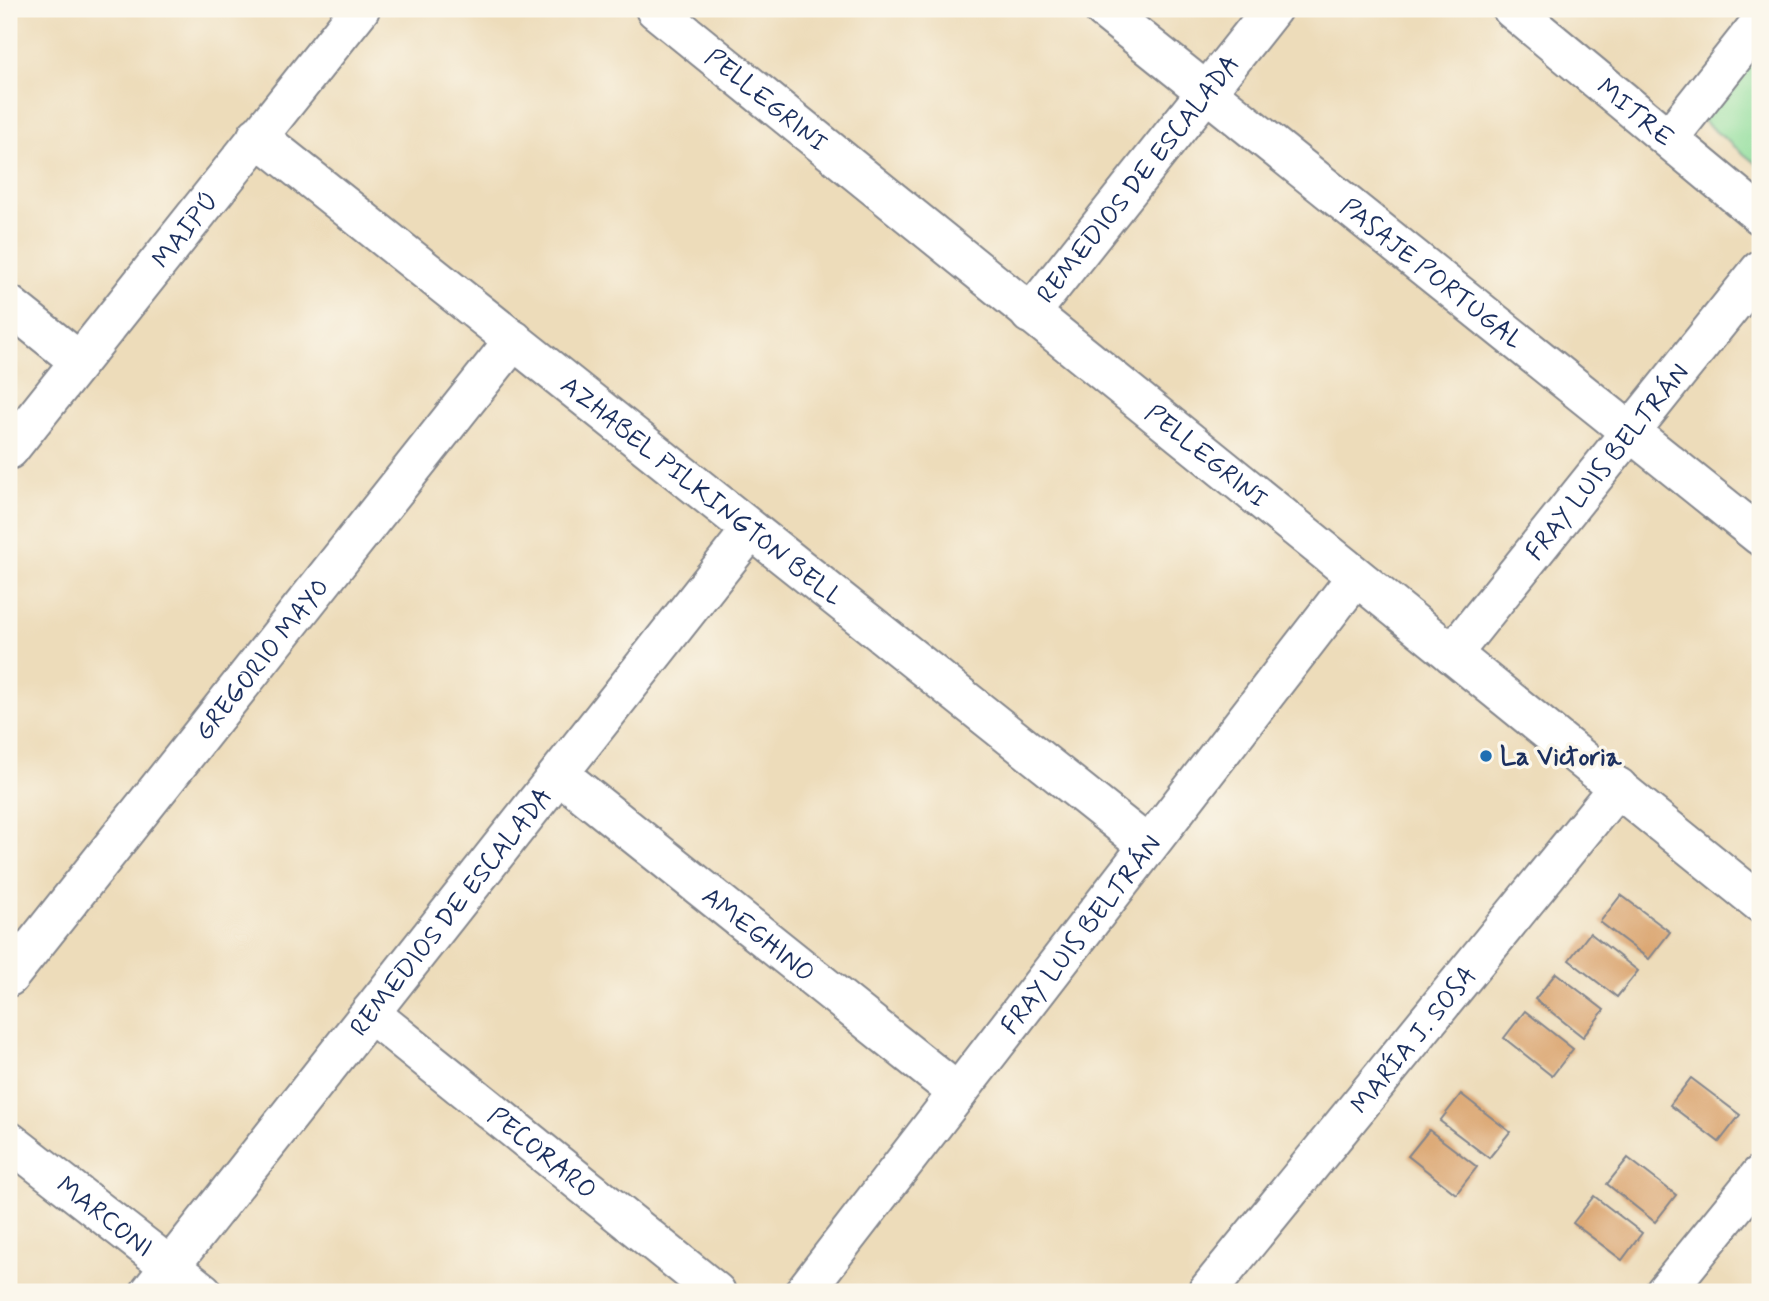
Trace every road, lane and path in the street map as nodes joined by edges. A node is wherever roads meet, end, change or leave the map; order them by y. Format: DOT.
graph roads {
  1 [pos="360,9"];
  2 [pos="655,9"];
  3 [pos="1103,9"];
  4 [pos="1272,9"];
  5 [pos="1512,9"];
  6 [pos="1760,23"];
  7 [pos="1206,90"];
  8 [pos="257,136"];
  9 [pos="1669,138"];
  10 [pos="1760,215"];
  11 [pos="1760,270"];
  12 [pos="9,305"];
  13 [pos="1030,313"];
  14 [pos="514,340"];
  15 [pos="79,361"];
  16 [pos="1629,430"];
  17 [pos="9,450"];
  18 [pos="751,530"];
  19 [pos="1760,536"];
  20 [pos="1356,577"];
  21 [pos="1452,654"];
  22 [pos="559,774"];
  23 [pos="1618,787"];
  24 [pos="1147,845"];
  25 [pos="1760,903"];
  26 [pos="9,978"];
  27 [pos="370,1013"];
  28 [pos="958,1093"];
  29 [pos="9,1141"];
  30 [pos="1760,1175"];
  31 [pos="160,1280"];
  32 [pos="203,1292"];
  33 [pos="716,1292"];
  34 [pos="804,1292"];
  35 [pos="1207,1292"];
  36 [pos="1665,1292"];
  1 -- 8 [label="street, MAIPÚ"];
  2 -- 13 [label="street, PELLEGRINI"];
  3 -- 7 [label="street, PASAJE PORTUGAL"];
  4 -- 7 [label="street, REMEDIOS DE ESCALADA"];
  5 -- 9 [label="street, MITRE"];
  6 -- 9 [label="street"];
  7 -- 13 [label="street, REMEDIOS DE ESCALADA"];
  7 -- 16 [label="street, PASAJE PORTUGAL"];
  8 -- 14 [label="street, AZHABEL PILKINGTON BELL"];
  8 -- 15 [label="street, MAIPÚ"];
  9 -- 10 [label="street, MITRE"];
  11 -- 16 [label="street, FRAY LUIS BELTRÁN"];
  12 -- 15 [label="street"];
  13 -- 20 [label="street, PELLEGRINI"];
  14 -- 18 [label="street, AZHABEL PILKINGTON BELL"];
  14 -- 26 [label="street, GREGORIO MAYO"];
  15 -- 17 [label="street, MAIPÚ"];
  16 -- 19 [label="street, PASAJE PORTUGAL"];
  16 -- 21 [label="street, FRAY LUIS BELTRÁN"];
  18 -- 22 [label="street, REMEDIOS DE ESCALADA"];
  18 -- 24 [label="street, AZHABEL PILKINGTON BELL"];
  20 -- 21 [label="street, PELLEGRINI"];
  20 -- 24 [label="street, FRAY LUIS BELTRÁN"];
  21 -- 23 [label="street, PELLEGRINI"];
  22 -- 27 [label="street, REMEDIOS DE ESCALADA"];
  22 -- 28 [label="street, AMEGHINO"];
  23 -- 25 [label="street, PELLEGRINI"];
  23 -- 35 [label="street, MARÍA J. SOSA"];
  24 -- 28 [label="street, FRAY LUIS BELTRÁN"];
  27 -- 31 [label="street, REMEDIOS DE ESCALADA"];
  27 -- 33 [label="street, PECORARO"];
  28 -- 34 [label="street, FRAY LUIS BELTRÁN"];
  29 -- 31 [label="street, MARCONI"];
  30 -- 36 [label="street"];
  31 -- 32 [label="street, MARCONI"];
}
